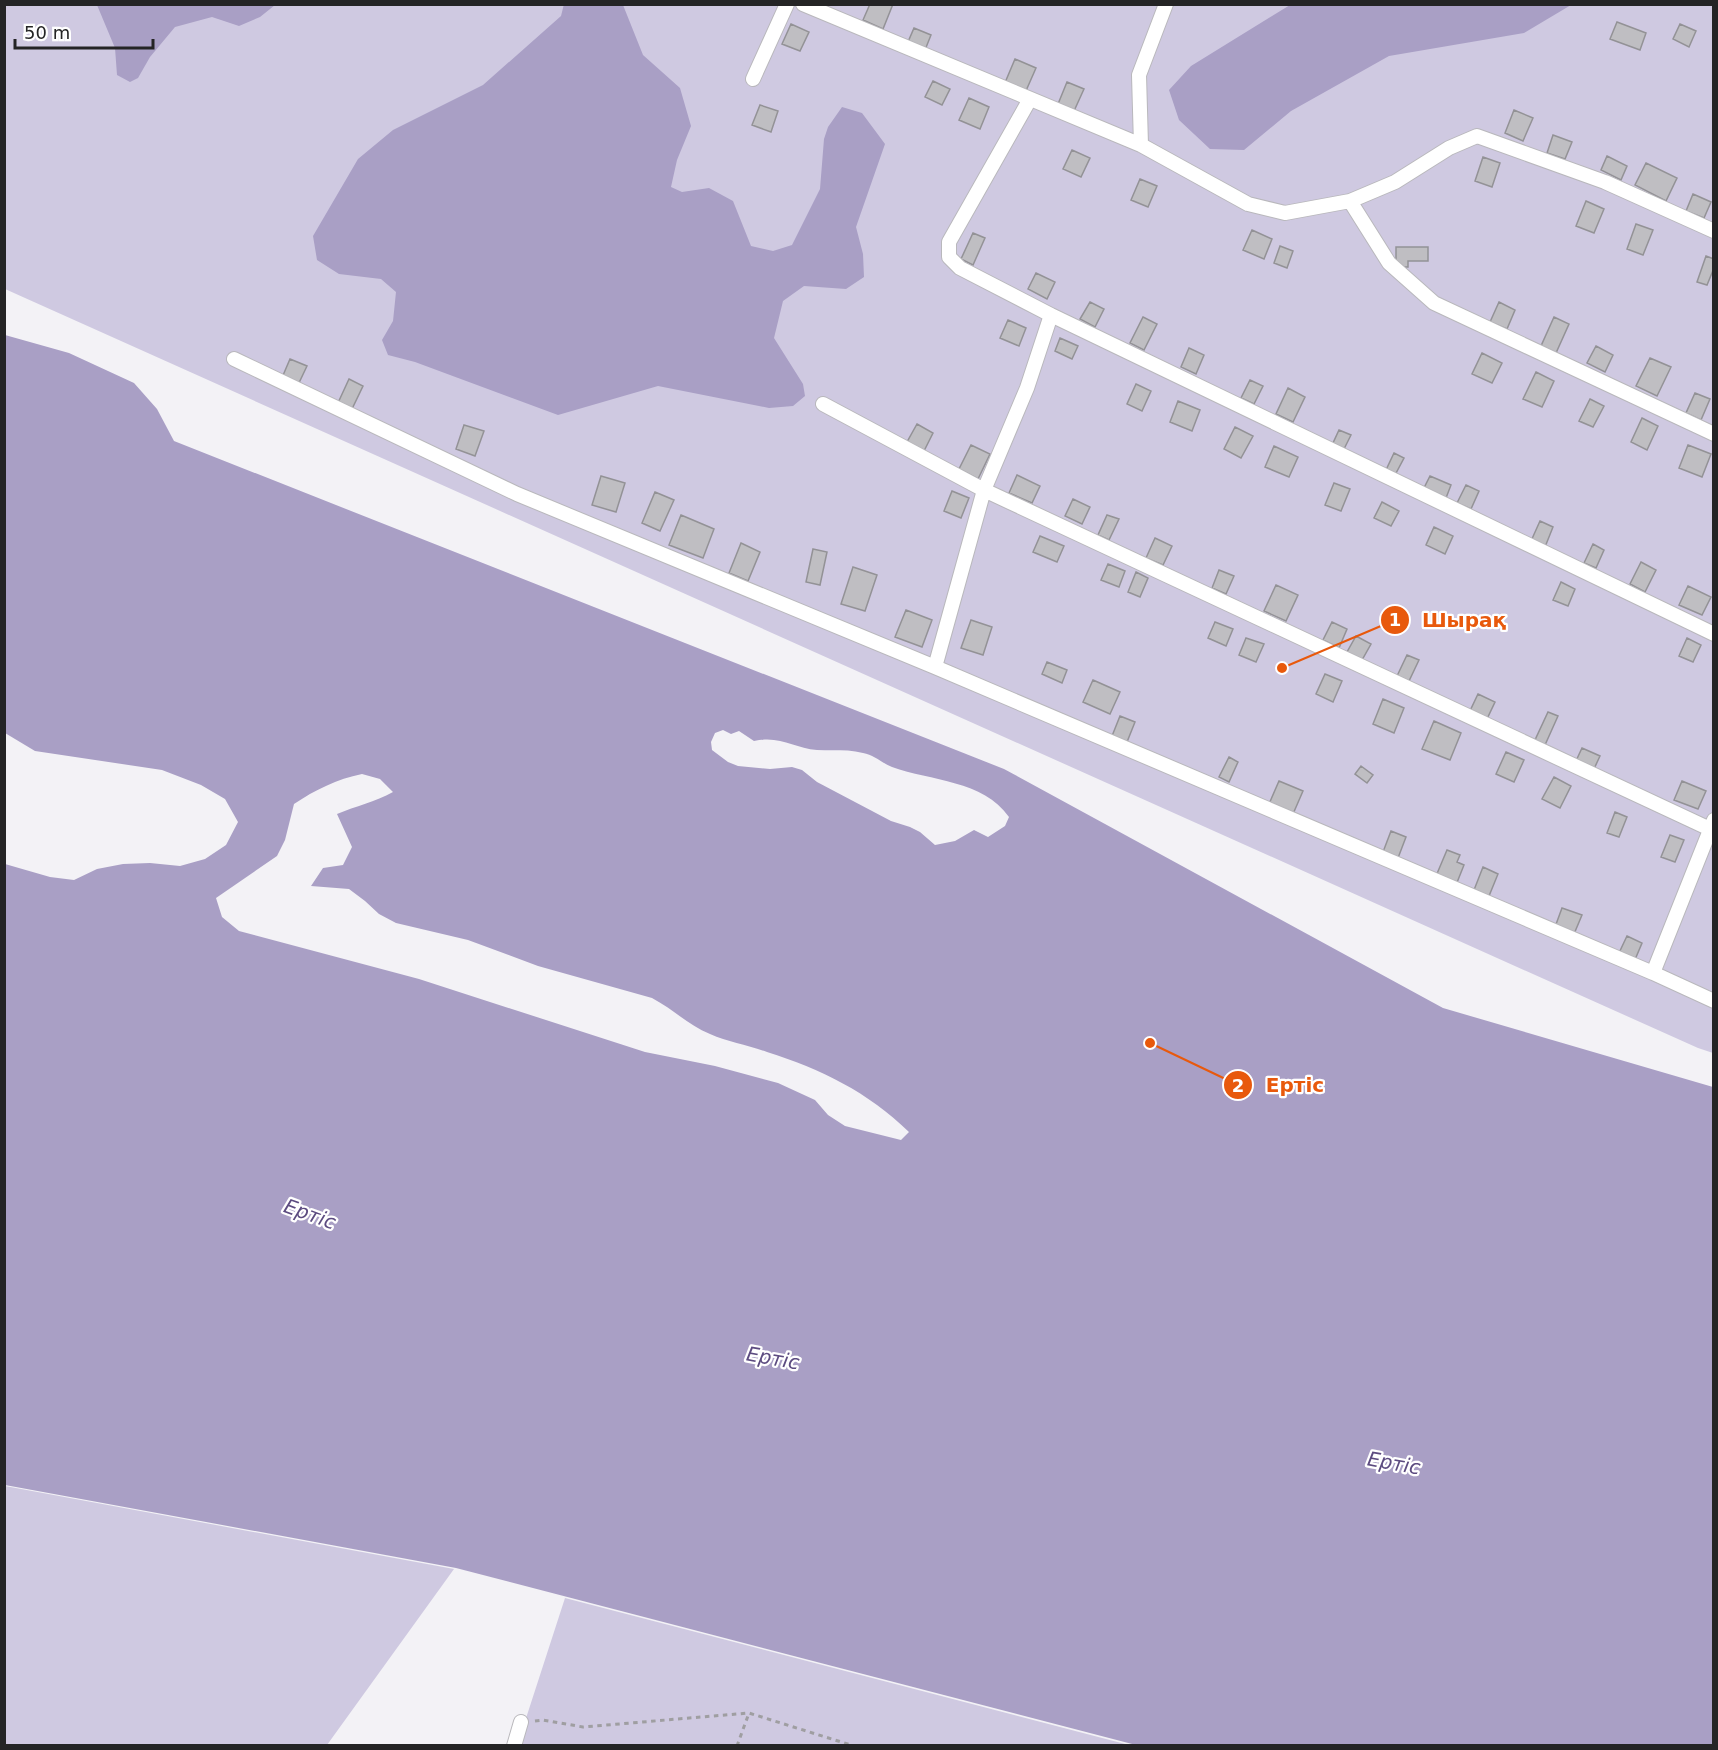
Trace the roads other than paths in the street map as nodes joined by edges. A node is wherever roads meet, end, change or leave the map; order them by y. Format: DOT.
graph roads {
  1 [pos="787,4"];
  2 [pos="803,4"];
  3 [pos="1166,4"];
  4 [pos="753,79"];
  5 [pos="1030,99"];
  6 [pos="1141,145"];
  7 [pos="1350,201"];
  8 [pos="1713,231"];
  9 [pos="1052,315"];
  10 [pos="234,359"];
  11 [pos="823,404"];
  12 [pos="1713,434"];
  13 [pos="984,490"];
  14 [pos="1713,634"];
  15 [pos="935,667"];
  16 [pos="1712,825"];
  17 [pos="1653,973"];
  18 [pos="1713,1001"];
  19 [pos="521,1722"];
  20 [pos="514,1746"];
  1 -- 4 [label="street"];
  2 -- 5 [label="street"];
  3 -- 6 [label="street"];
  5 -- 6 [label="street"];
  5 -- 9 [label="street"];
  6 -- 7 [label="street"];
  7 -- 8 [label="street"];
  7 -- 12 [label="street"];
  9 -- 13 [label="street"];
  9 -- 14 [label="street"];
  10 -- 15 [label="street"];
  11 -- 13 [label="street"];
  13 -- 15 [label="street"];
  13 -- 16 [label="street"];
  15 -- 17 [label="street"];
  16 -- 17 [label="street"];
  17 -- 18 [label="street"];
  19 -- 20 [label="street"];
}
